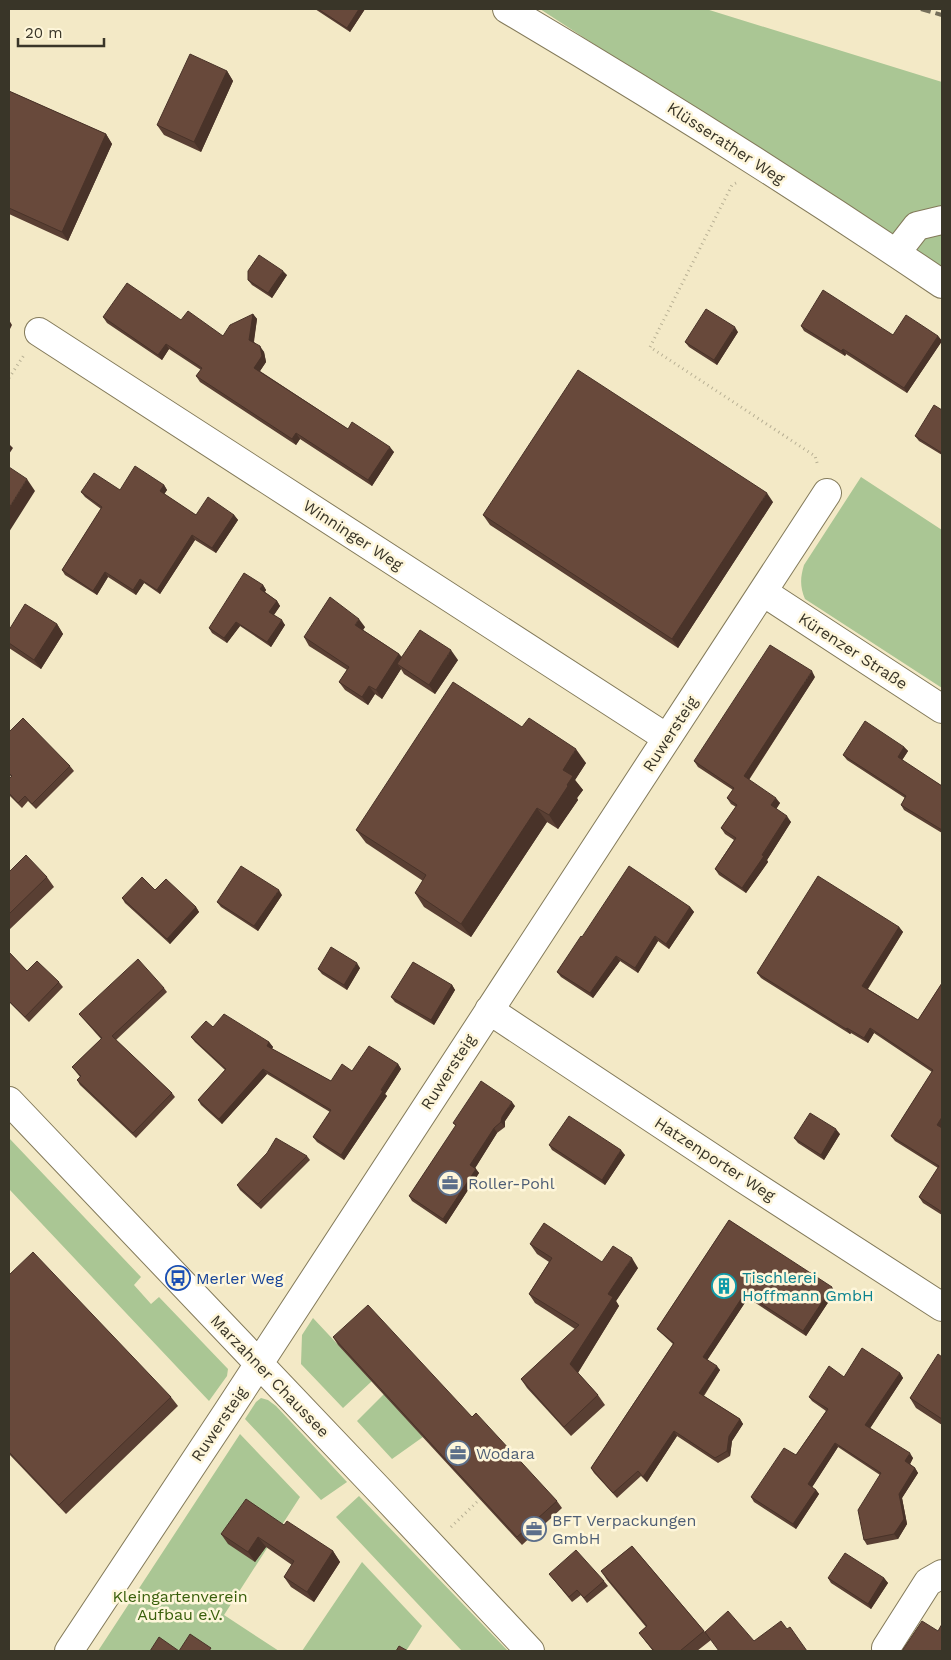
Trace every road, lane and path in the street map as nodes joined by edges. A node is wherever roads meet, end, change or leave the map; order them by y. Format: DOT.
graph roads {
  1 [pos="507,9"];
  2 [pos="765,167"];
  3 [pos="942,220"];
  4 [pos="896,252"];
  5 [pos="942,284"];
  6 [pos="40,332"];
  7 [pos="827,493"];
  8 [pos="763,592"];
  9 [pos="942,709"];
  10 [pos="667,738"];
  11 [pos="489,1010"];
  12 [pos="9,1101"];
  13 [pos="942,1307"];
  14 [pos="258,1364"];
  15 [pos="480,1499"];
  16 [pos="451,1528"];
  17 [pos="942,1574"];
  18 [pos="886,1648"];
  19 [pos="69,1651"];
  20 [pos="530,1651"];
  1 -- 2 [label="street, Klüsserather Weg"];
  2 -- 4 [label="street, Klüsserather Weg"];
  2 -- 7 [label="path"];
  3 -- 4 [label="street"];
  4 -- 5 [label="street, Klüsserather Weg"];
  6 -- 10 [label="street, Winninger Weg"];
  7 -- 8 [label="street, Ruwersteig"];
  8 -- 9 [label="street, Kürenzer Straße"];
  8 -- 10 [label="street, Ruwersteig"];
  10 -- 11 [label="street, Ruwersteig"];
  11 -- 13 [label="street, Hatzenporter Weg"];
  11 -- 14 [label="street, Ruwersteig"];
  12 -- 14 [label="street, Marzahner Chaussee"];
  14 -- 19 [label="street, Ruwersteig"];
  14 -- 20 [label="street, Marzahner Chaussee"];
  15 -- 16 [label="path"];
  17 -- 18 [label="street"];
}
